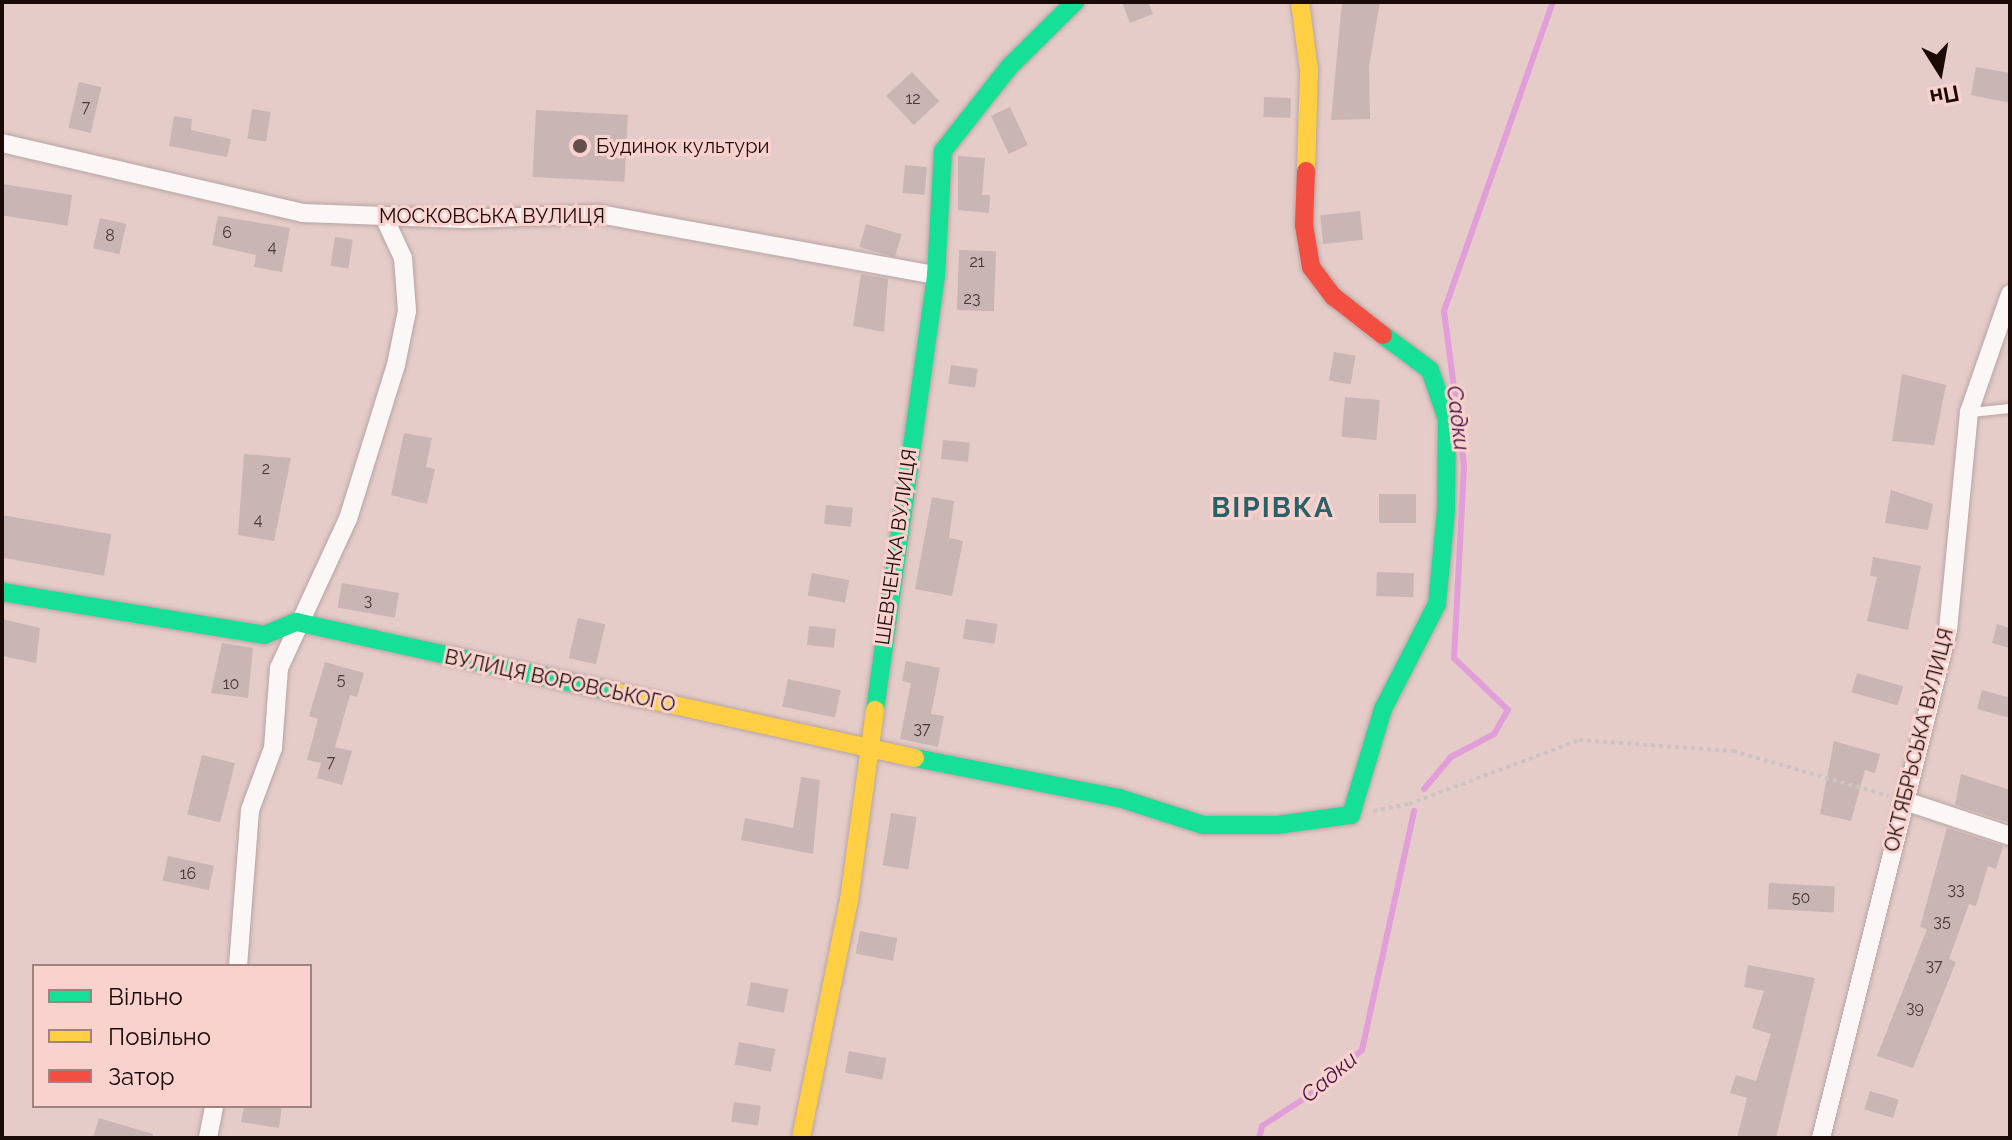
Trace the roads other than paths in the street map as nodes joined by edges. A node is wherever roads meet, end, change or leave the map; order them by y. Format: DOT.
graph roads {
  1 [pos="1075,2"];
  2 [pos="1300,2"];
  3 [pos="2,143"];
  4 [pos="384,217"];
  5 [pos="936,275"];
  6 [pos="2010,294"];
  7 [pos="2010,408"];
  8 [pos="1969,412"];
  9 [pos="2,592"];
  10 [pos="296,622"];
  11 [pos="264,635"];
  12 [pos="279,668"];
  13 [pos="866,748"];
  14 [pos="1905,801"];
  15 [pos="2010,836"];
  16 [pos="238,964"];
  17 [pos="214,1108"];
  18 [pos="208,1138"];
  19 [pos="801,1138"];
  20 [pos="1821,1138"];
  1 -- 5 [label="street, ШЕВЧЕНКА ВУЛИЦЯ"];
  2 -- 13 [label="street, ВУЛИЦЯ ВОРОВСЬКОГО"];
  3 -- 4 [label="street, МОСКОВСЬКА ВУЛИЦЯ"];
  4 -- 5 [label="street, МОСКОВСЬКА ВУЛИЦЯ"];
  4 -- 10 [label="street"];
  5 -- 13 [label="street, ШЕВЧЕНКА ВУЛИЦЯ"];
  6 -- 8 [label="street, ОКТЯБРЬСЬКА ВУЛИЦЯ"];
  7 -- 8 [label="lane"];
  8 -- 14 [label="street, ОКТЯБРЬСЬКА ВУЛИЦЯ"];
  9 -- 11 [label="street"];
  10 -- 11 [label="street"];
  10 -- 12 [label="street"];
  10 -- 13 [label="street, ВУЛИЦЯ ВОРОВСЬКОГО"];
  11 -- 12 [label="street"];
  12 -- 16 [label="street"];
  13 -- 19 [label="street, ШЕВЧЕНКА ВУЛИЦЯ"];
  14 -- 15 [label="street"];
  14 -- 20 [label="street, ОКТЯБРЬСЬКА ВУЛИЦЯ"];
  17 -- 18 [label="street"];
}
